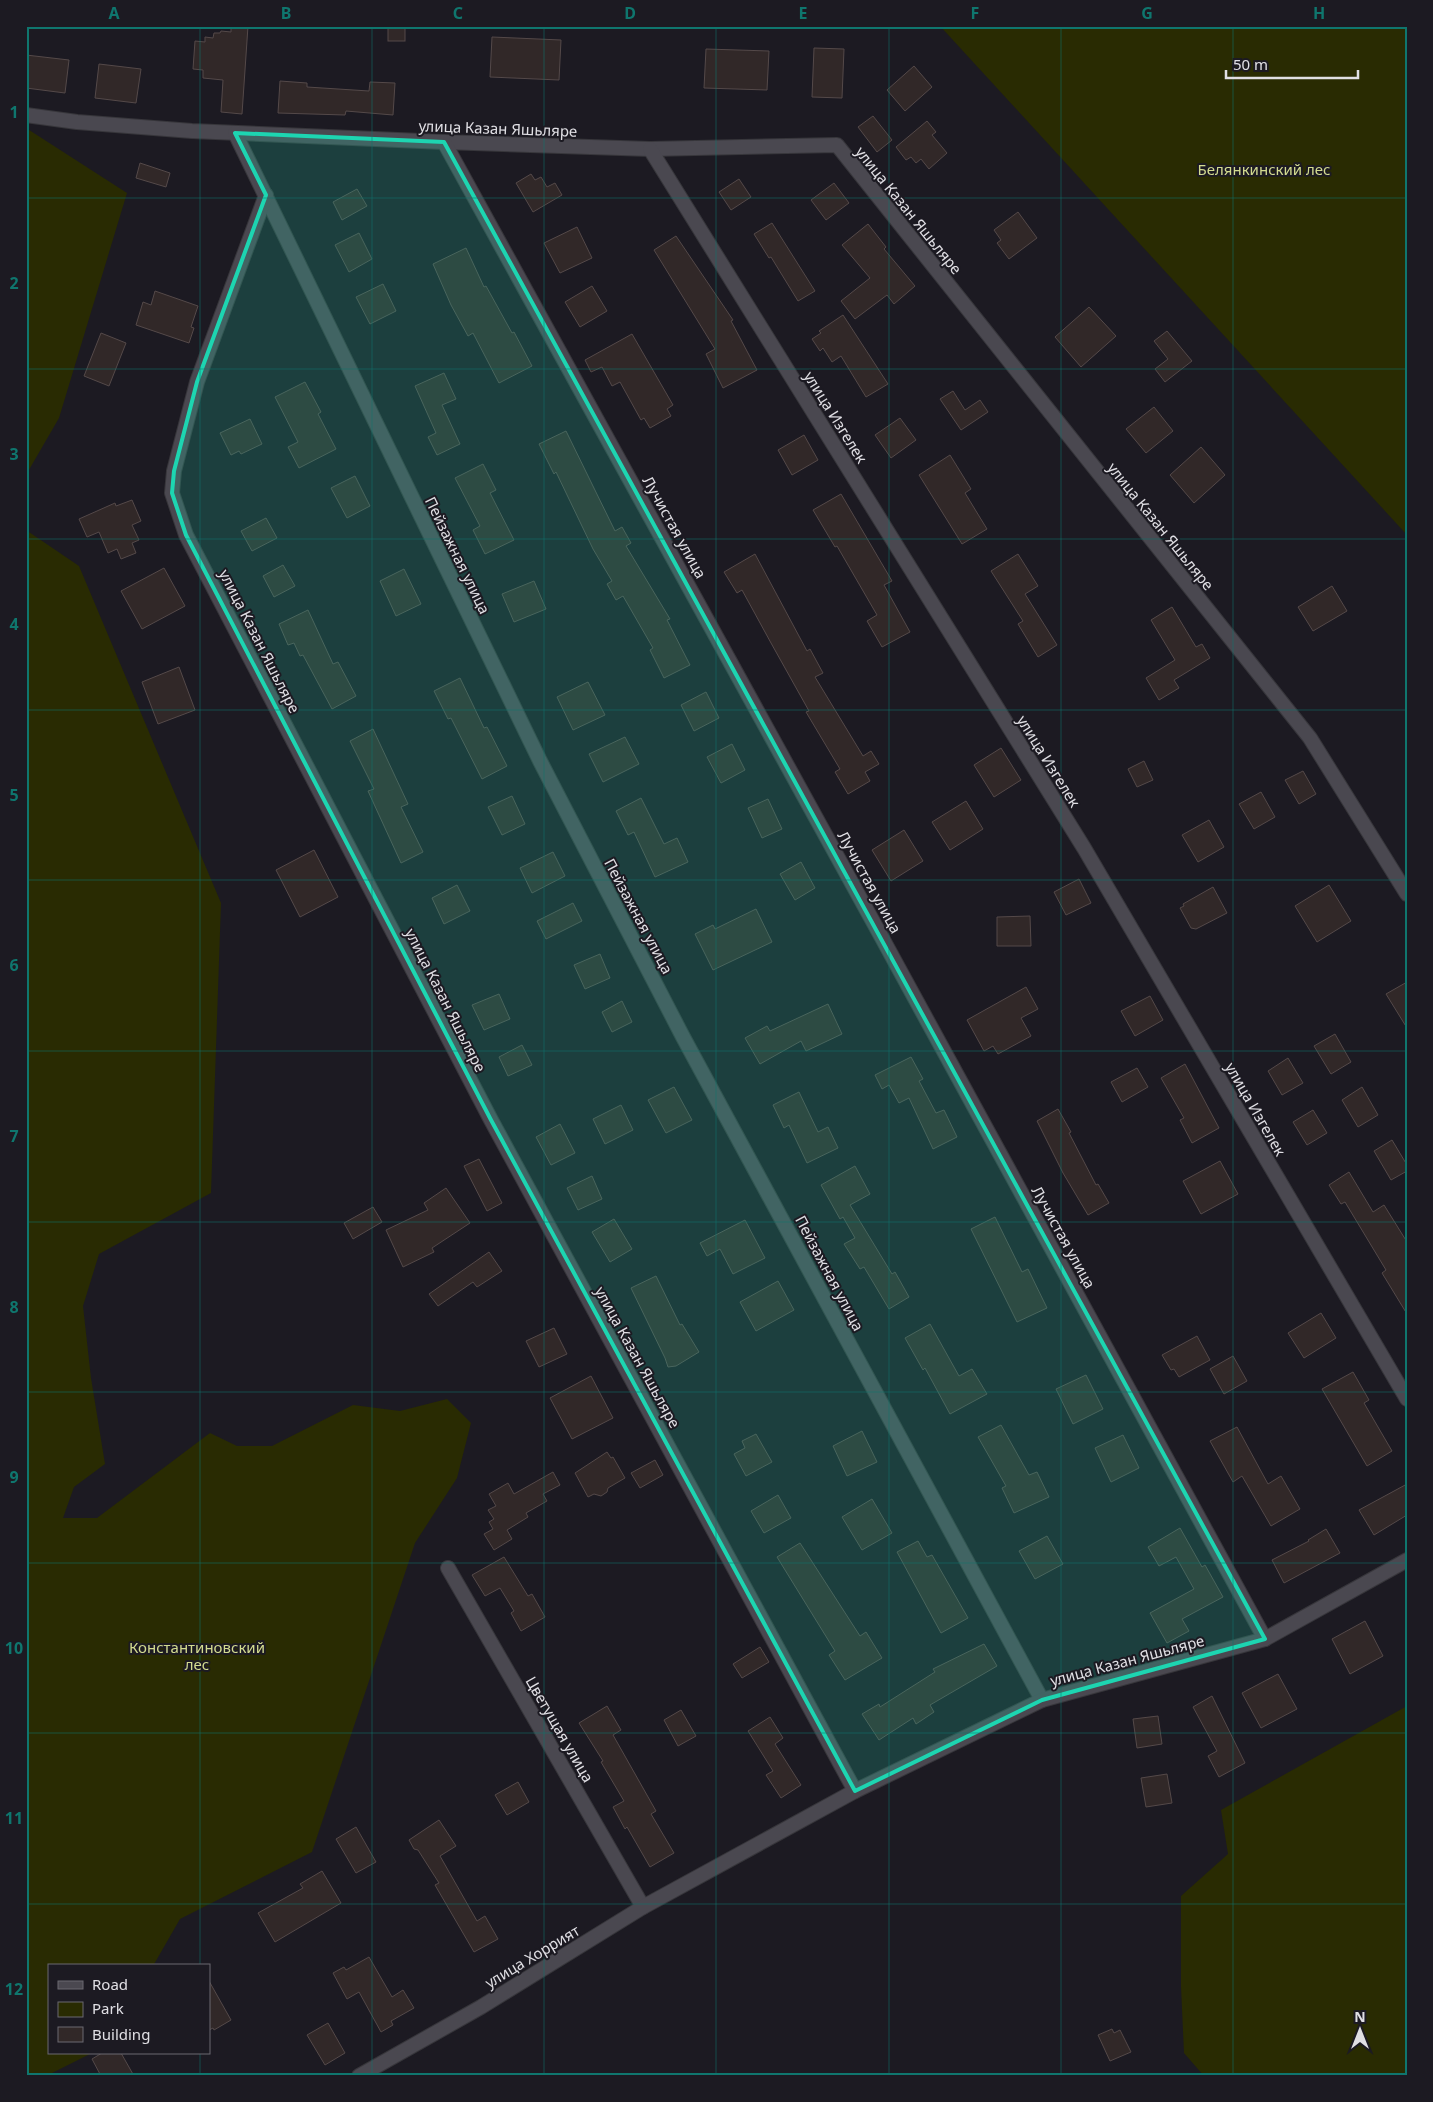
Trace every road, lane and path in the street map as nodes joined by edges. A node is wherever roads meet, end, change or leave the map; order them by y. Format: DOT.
graph roads {
  1 [pos="26,115"];
  2 [pos="235,133"];
  3 [pos="444,142"];
  4 [pos="650,149"];
  5 [pos="266,194"];
  6 [pos="1407,894"];
  7 [pos="1407,1399"];
  8 [pos="1407,1560"];
  9 [pos="448,1568"];
  10 [pos="1264,1639"];
  11 [pos="1042,1700"];
  12 [pos="855,1791"];
  13 [pos="722,1864"];
  14 [pos="643,1907"];
  15 [pos="359,2076"];
  1 -- 2 [label="street, улица Казан Яшьляре"];
  2 -- 3 [label="street, улица Казан Яшьляре"];
  2 -- 5 [label="street, Пейзажная улица"];
  3 -- 4 [label="street, улица Казан Яшьляре"];
  3 -- 10 [label="street, Лучистая улица"];
  4 -- 6 [label="street, улица Казан Яшьляре"];
  4 -- 7 [label="street, улица Изгелек"];
  5 -- 11 [label="street, Пейзажная улица"];
  5 -- 12 [label="street, улица Казан Яшьляре"];
  8 -- 10 [label="street, улица Казан Яшьляре"];
  9 -- 14 [label="street, Цветущая улица"];
  10 -- 11 [label="street, улица Казан Яшьляре"];
  11 -- 12 [label="street, улица Казан Яшьляре"];
  12 -- 13 [label="street, улица Казан Яшьляре"];
  13 -- 14 [label="street, улица Хоррият"];
  14 -- 15 [label="street, улица Хоррият"];
}
